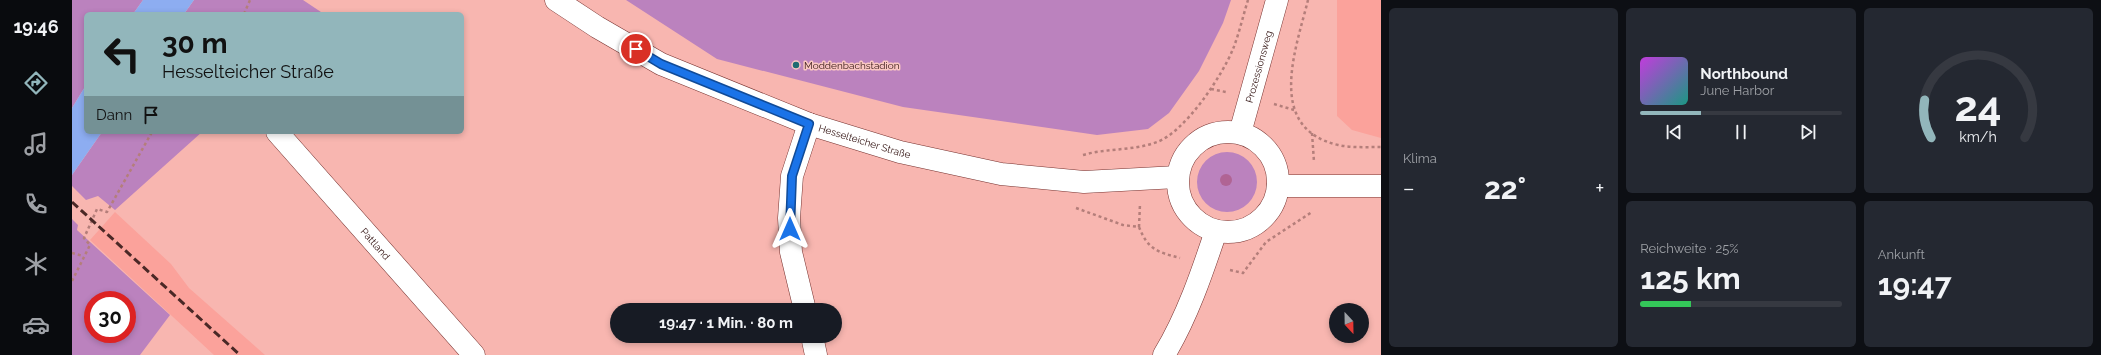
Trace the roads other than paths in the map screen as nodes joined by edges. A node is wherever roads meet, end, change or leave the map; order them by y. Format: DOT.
graph roads {
  1 [pos="556,0"];
  2 [pos="1277,0"];
  3 [pos="809,124"];
  4 [pos="1240,133"];
  5 [pos="279,134"];
  6 [pos="1177,177"];
  7 [pos="1278,186"];
  8 [pos="1381,186"];
  9 [pos="1216,232"];
  10 [pos="803,303"];
  11 [pos="813,343"];
  12 [pos="474,355"];
  13 [pos="816,355"];
  14 [pos="1164,355"];
  1 -- 3 [label="street, Hesselteicher Straße"];
  2 -- 4 [label="street, Prozessionsweg"];
  3 -- 6 [label="street, Hesselteicher Straße"];
  3 -- 10 [label="street"];
  4 -- 6 [label="street"];
  4 -- 7 [label="street"];
  5 -- 12 [label="street, Pattland"];
  6 -- 9 [label="street"];
  7 -- 8 [label="street"];
  7 -- 9 [label="street"];
  9 -- 14 [label="street"];
  11 -- 13 [label="street"];
}
